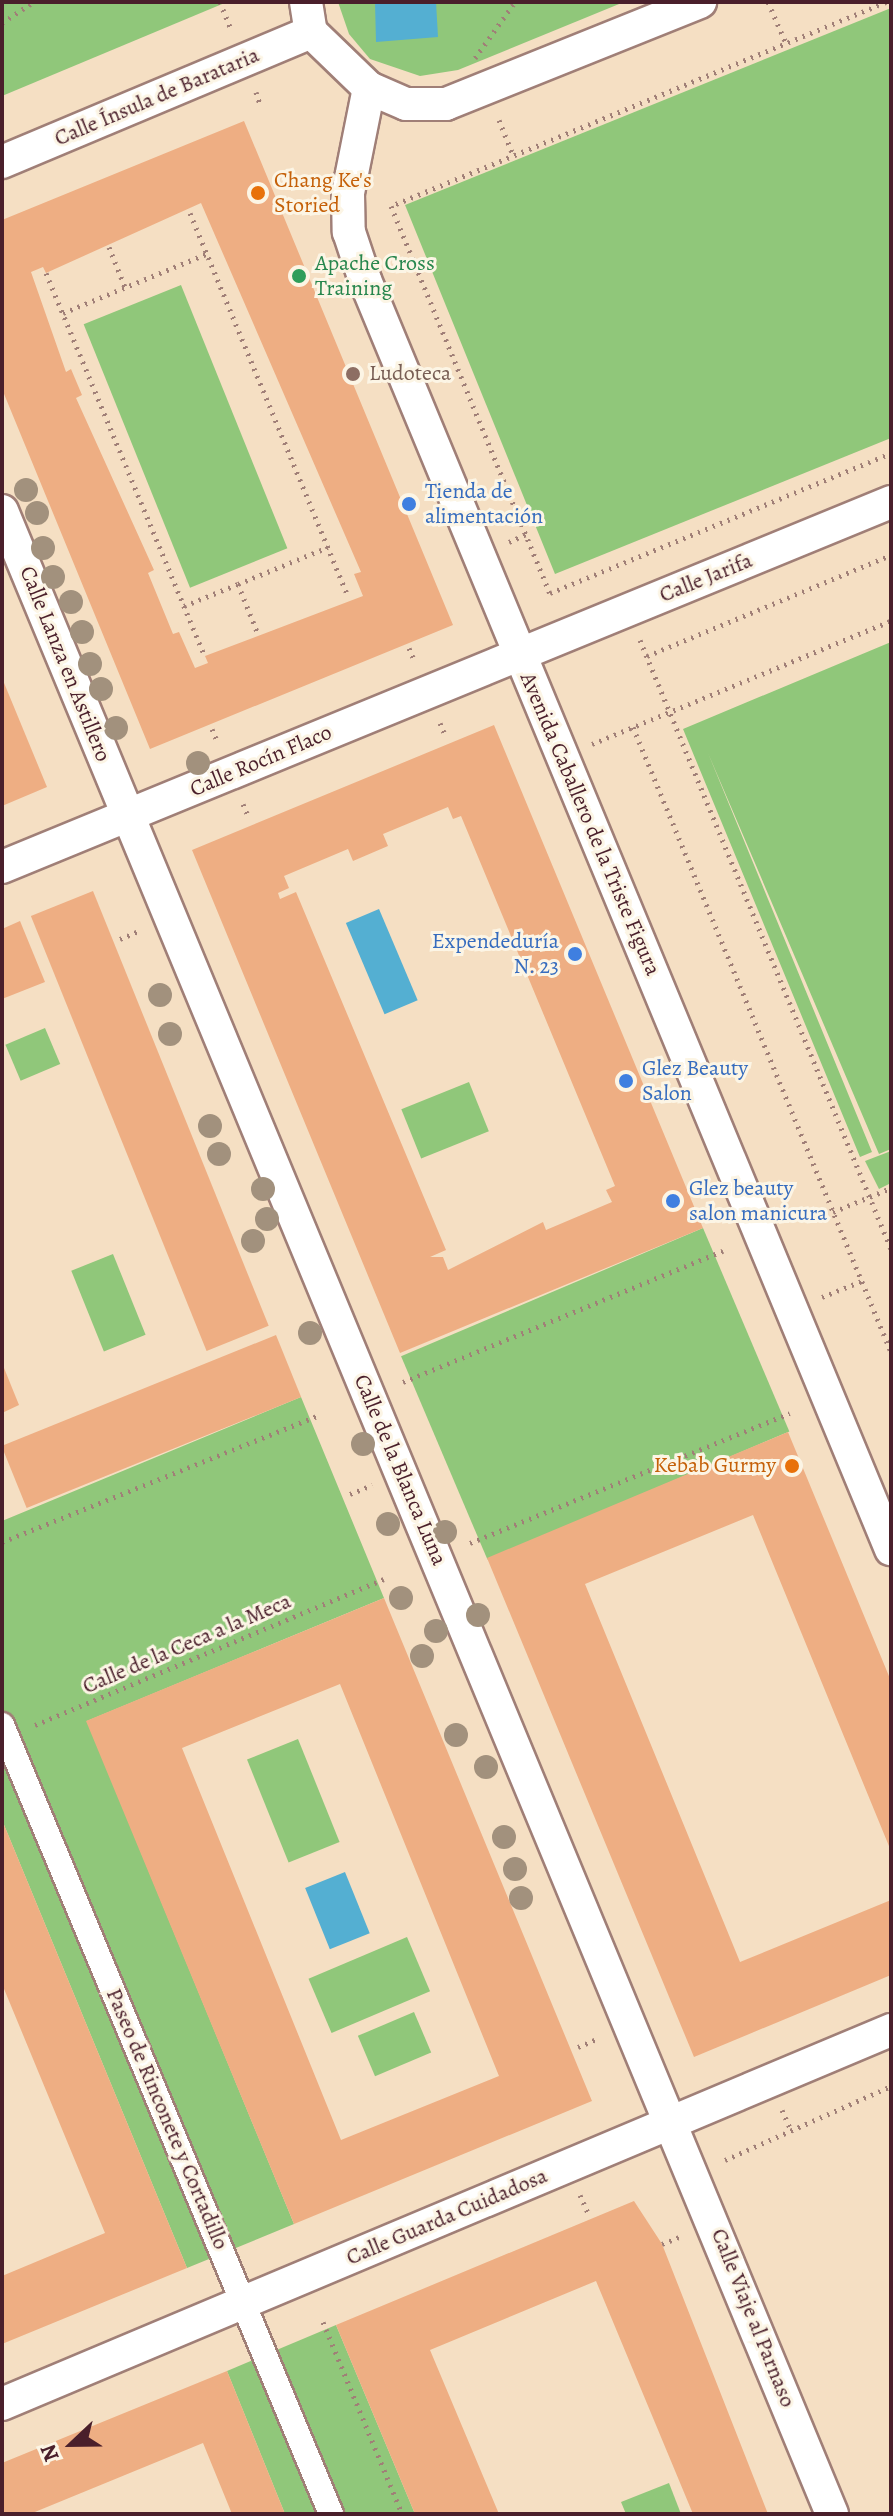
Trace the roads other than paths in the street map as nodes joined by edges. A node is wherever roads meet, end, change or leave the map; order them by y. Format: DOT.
graph roads {
  1 [pos="700,2"];
  2 [pos="309,17"];
  3 [pos="369,88"];
  4 [pos="2,162"];
  5 [pos="891,502"];
  6 [pos="2,511"];
  7 [pos="520,654"];
  8 [pos="128,817"];
  9 [pos="2,867"];
  10 [pos="891,1549"];
  11 [pos="4,1731"];
  12 [pos="891,2030"];
  13 [pos="674,2122"];
  14 [pos="244,2304"];
  15 [pos="2,2404"];
  16 [pos="331,2514"];
  17 [pos="832,2514"];
  1 -- 3 [label="street"];
  2 -- 3 [label="street"];
  2 -- 4 [label="street, Calle Ínsula de Barataria"];
  3 -- 7 [label="street, Avenida Caballero de la Triste Figura"];
  5 -- 7 [label="street, Calle Jarifa"];
  6 -- 8 [label="street, Calle Lanza en Astillero"];
  7 -- 8 [label="street, Calle Rocín Flaco"];
  7 -- 10 [label="street, Avenida Caballero de la Triste Figura"];
  8 -- 9 [label="street, Calle Rocín Flaco"];
  8 -- 13 [label="street, Calle de la Blanca Luna"];
  11 -- 14 [label="street, Paseo de Rinconete y Cortadillo"];
  12 -- 13 [label="street, Calle Guarda Cuidadosa"];
  13 -- 14 [label="street, Calle Guarda Cuidadosa"];
  13 -- 17 [label="street, Calle Viaje al Parnaso"];
  14 -- 15 [label="street, Calle Guarda Cuidadosa"];
  14 -- 16 [label="street, Paseo de Rinconete y Cortadillo"];
}
